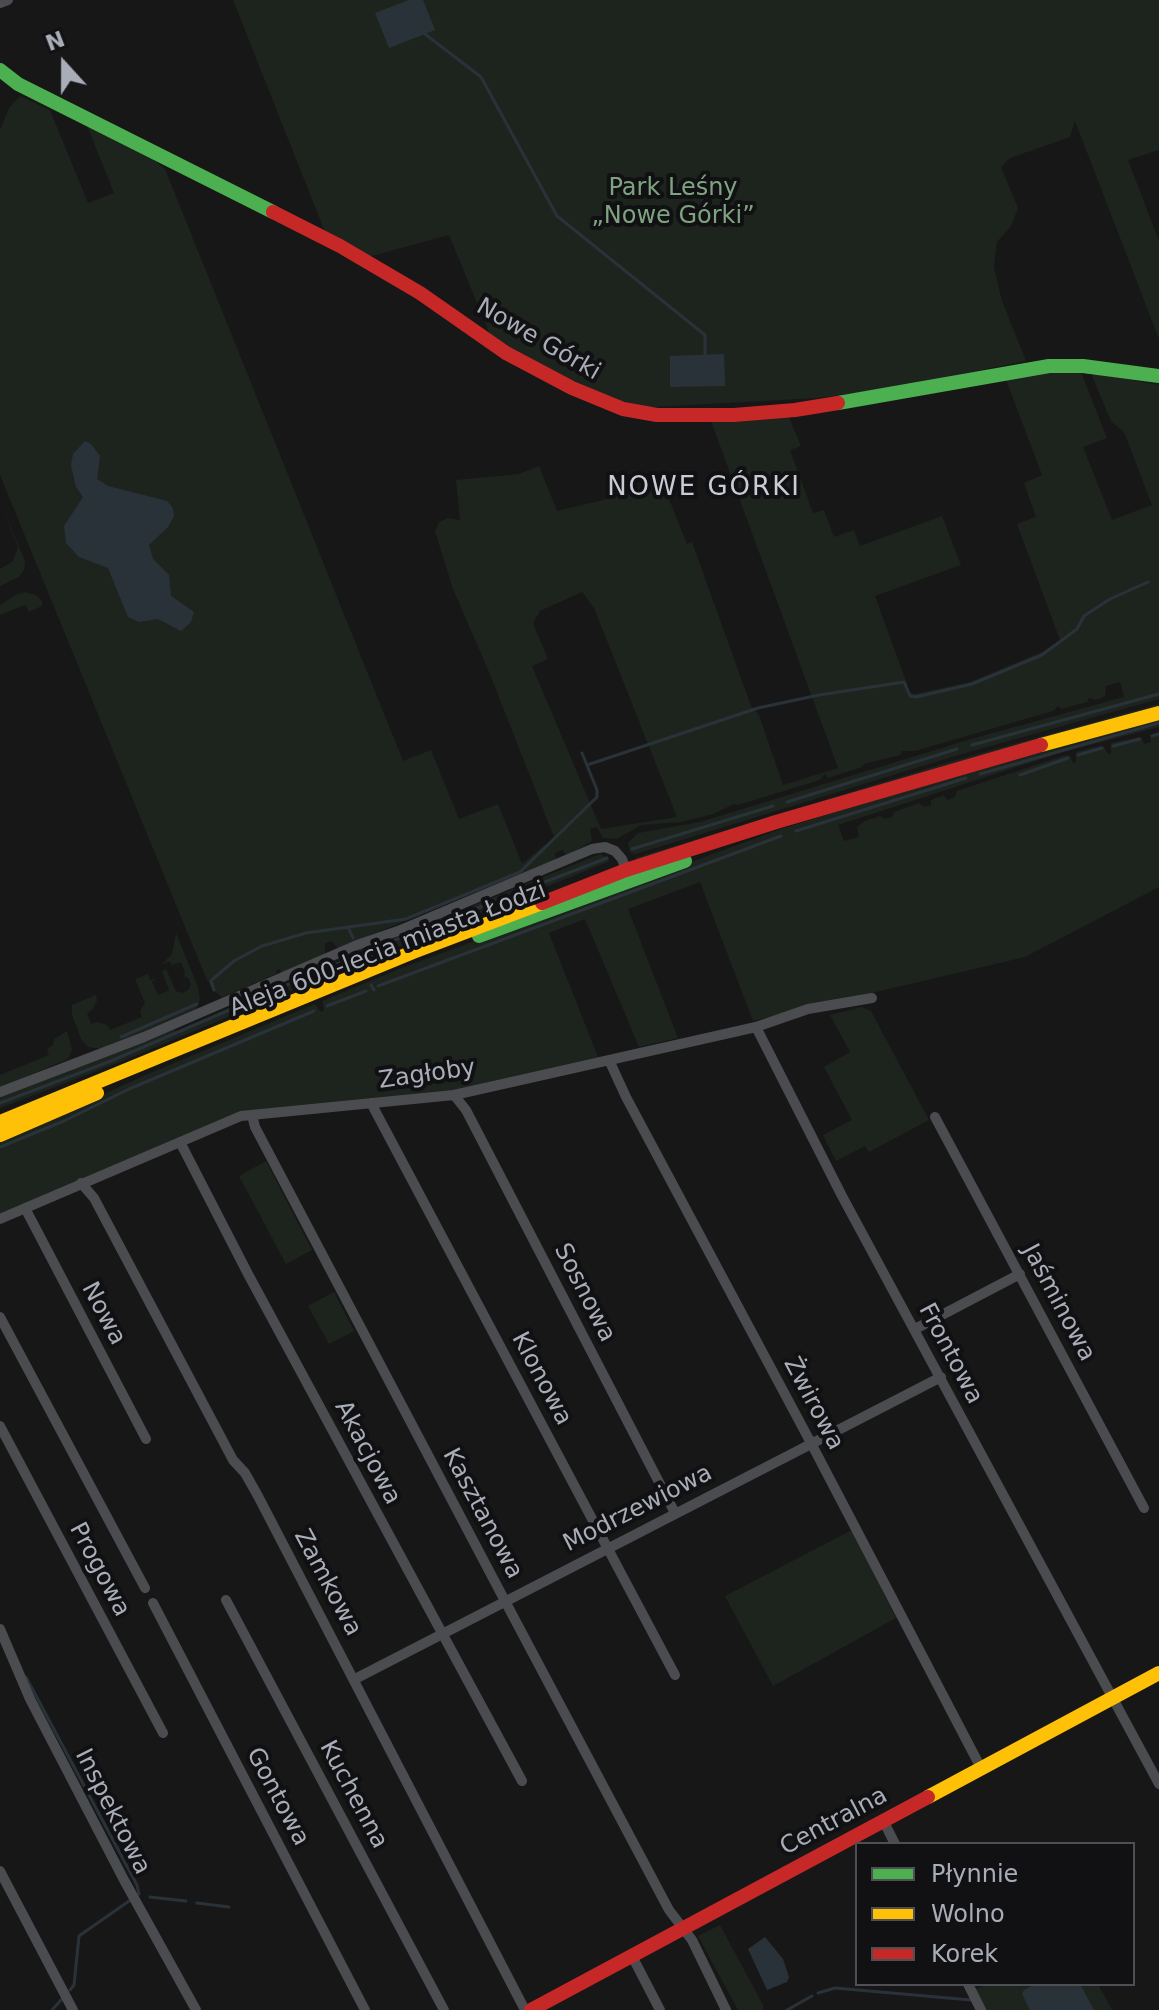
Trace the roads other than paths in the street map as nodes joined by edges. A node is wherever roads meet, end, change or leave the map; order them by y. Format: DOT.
graph roads {
  1 [pos="8,0"];
  2 [pos="0,3"];
  3 [pos="0,70"];
  4 [pos="1159,376"];
  5 [pos="1159,713"];
  6 [pos="628,876"];
  7 [pos="872,998"];
  8 [pos="756,1027"];
  9 [pos="609,1060"];
  10 [pos="0,1092"];
  11 [pos="454,1095"];
  12 [pos="371,1103"];
  13 [pos="252,1115"];
  14 [pos="935,1117"];
  15 [pos="0,1122"];
  16 [pos="0,1135"];
  17 [pos="180,1142"];
  18 [pos="81,1183"];
  19 [pos="25,1208"];
  20 [pos="0,1219"];
  21 [pos="1020,1274"];
  22 [pos="0,1317"];
  23 [pos="915,1329"];
  24 [pos="941,1377"];
  25 [pos="0,1426"];
  26 [pos="146,1439"];
  27 [pos="811,1443"];
  28 [pos="1144,1508"];
  29 [pos="675,1513"];
  30 [pos="608,1547"];
  31 [pos="145,1588"];
  32 [pos="226,1600"];
  33 [pos="505,1601"];
  34 [pos="153,1603"];
  35 [pos="0,1629"];
  36 [pos="442,1634"];
  37 [pos="1159,1673"];
  38 [pos="675,1675"];
  39 [pos="355,1679"];
  40 [pos="1112,1699"];
  41 [pos="163,1733"];
  42 [pos="981,1768"];
  43 [pos="522,1781"];
  44 [pos="1159,1784"];
  45 [pos="883,1820"];
  46 [pos="894,1842"];
  47 [pos="0,1871"];
  48 [pos="685,1928"];
  49 [pos="632,1956"];
  50 [pos="969,1986"];
  51 [pos="73,2010"];
  52 [pos="196,2010"];
  53 [pos="365,2010"];
  54 [pos="444,2010"];
  55 [pos="525,2010"];
  56 [pos="531,2010"];
  57 [pos="660,2010"];
  58 [pos="726,2010"];
  59 [pos="981,2010"];
  1 -- 2 [label="street"];
  3 -- 4 [label="street, Nowe Górki"];
  5 -- 6 [label="street, Aleja 600-lecia miasta Łodzi"];
  6 -- 10 [label="street"];
  6 -- 15 [label="street, Aleja 600-lecia miasta Łodzi"];
  6 -- 16 [label="street, Aleja 600-lecia miasta Łodzi"];
  7 -- 8 [label="street, Zagłoby"];
  8 -- 9 [label="street, Zagłoby"];
  8 -- 23 [label="street, Frontowa"];
  9 -- 11 [label="street, Zagłoby"];
  9 -- 27 [label="street, Żwirowa"];
  11 -- 12 [label="street, Zagłoby"];
  11 -- 29 [label="street, Sosnowa"];
  12 -- 13 [label="street, Zagłoby"];
  12 -- 30 [label="street, Klonowa"];
  13 -- 17 [label="street, Zagłoby"];
  13 -- 33 [label="street, Kasztanowa"];
  14 -- 21 [label="street, Jaśminowa"];
  17 -- 18 [label="street, Zagłoby"];
  17 -- 36 [label="street, Akacjowa"];
  18 -- 19 [label="street, Zagłoby"];
  18 -- 39 [label="street, Zamkowa"];
  19 -- 20 [label="street, Zagłoby"];
  19 -- 26 [label="street, Nowa"];
  21 -- 23 [label="street"];
  21 -- 28 [label="street, Jaśminowa"];
  22 -- 31 [label="street"];
  23 -- 24 [label="street, Frontowa"];
  24 -- 27 [label="street, Modrzewiowa"];
  24 -- 40 [label="street, Frontowa"];
  25 -- 41 [label="street, Progowa"];
  27 -- 29 [label="street, Modrzewiowa"];
  27 -- 42 [label="street, Żwirowa"];
  29 -- 30 [label="street, Modrzewiowa"];
  30 -- 33 [label="street, Modrzewiowa"];
  30 -- 38 [label="street, Klonowa"];
  32 -- 54 [label="street, Kuchenna"];
  33 -- 36 [label="street, Modrzewiowa"];
  33 -- 48 [label="street, Kasztanowa"];
  34 -- 53 [label="street, Gontowa"];
  35 -- 52 [label="street, Inspektowa"];
  36 -- 39 [label="street, Modrzewiowa"];
  36 -- 43 [label="street, Akacjowa"];
  37 -- 40 [label="street, Centralna"];
  39 -- 55 [label="street, Zamkowa"];
  40 -- 42 [label="street, Centralna"];
  40 -- 44 [label="street, Frontowa"];
  42 -- 45 [label="street, Centralna"];
  45 -- 46 [label="street"];
  45 -- 48 [label="street, Centralna"];
  47 -- 51 [label="street"];
  48 -- 49 [label="street, Centralna"];
  48 -- 58 [label="street, Kasztanowa"];
  49 -- 56 [label="street, Centralna"];
  49 -- 57 [label="street"];
  50 -- 59 [label="street"];
}
